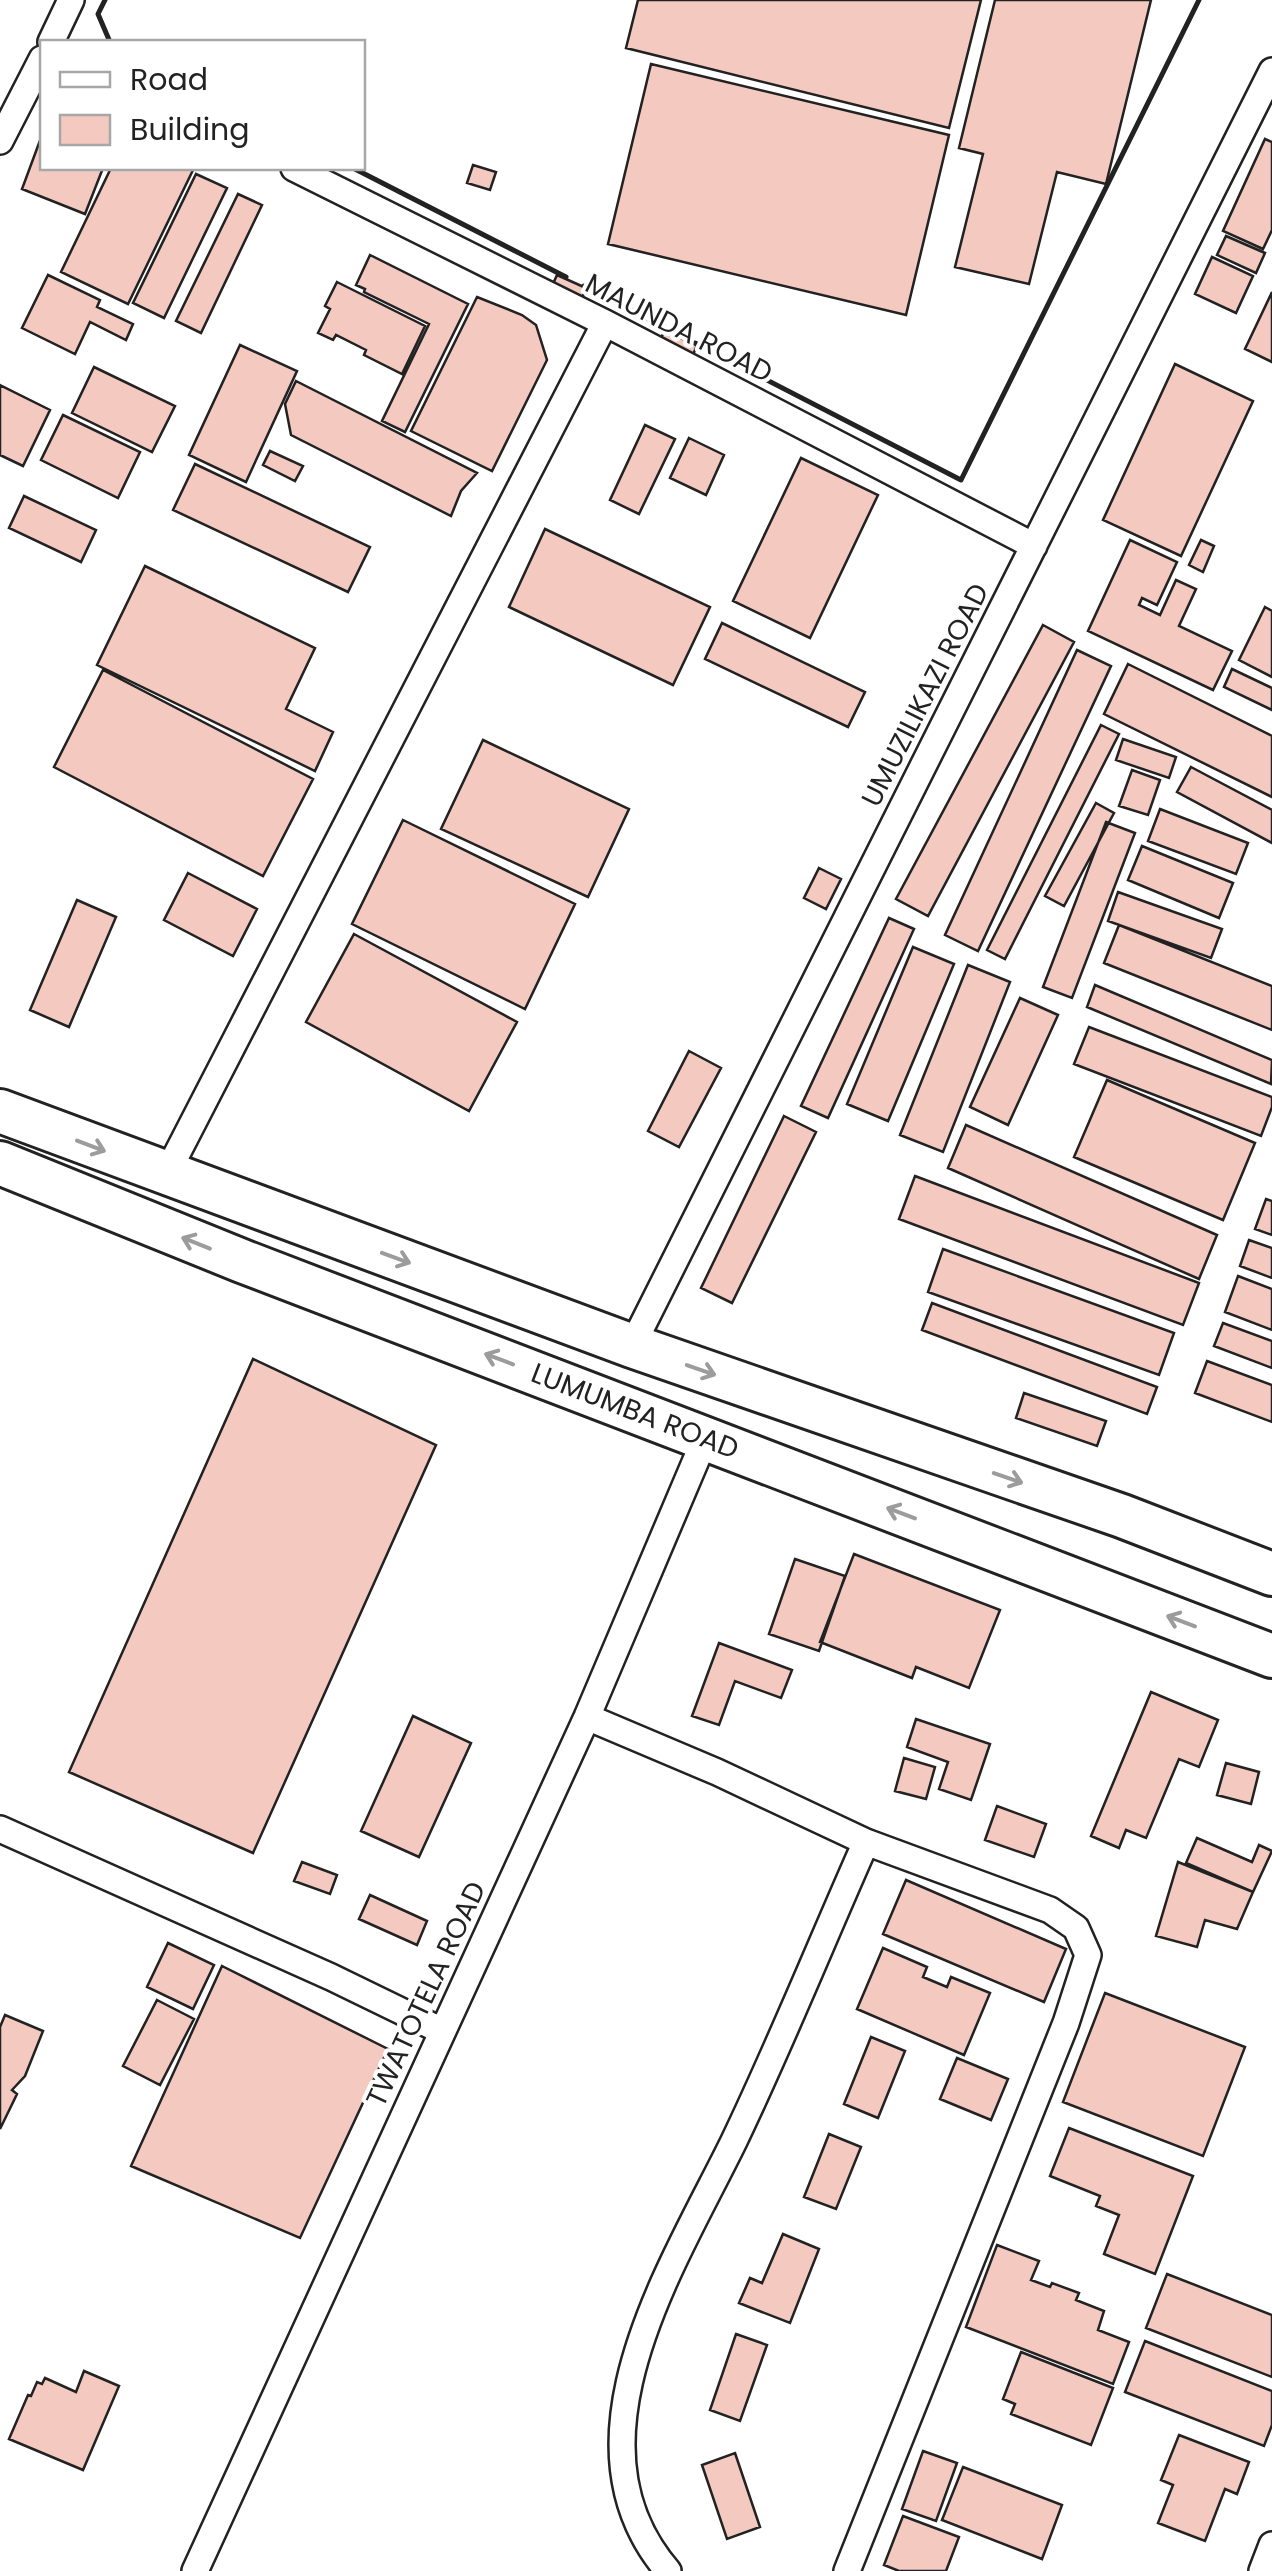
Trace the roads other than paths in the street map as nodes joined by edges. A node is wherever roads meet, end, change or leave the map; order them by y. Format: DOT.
graph roads {
  1 [pos="71,0"];
  2 [pos="52,40"];
  3 [pos="40,63"];
  4 [pos="1272,72"];
  5 [pos="0,141"];
  6 [pos="298,170"];
  7 [pos="605,323"];
  8 [pos="1034,546"];
  9 [pos="0,1111"];
  10 [pos="0,1164"];
  11 [pos="166,1175"];
  12 [pos="632,1346"];
  13 [pos="705,1438"];
  14 [pos="1272,1574"];
  15 [pos="1272,1656"];
  16 [pos="587,1718"];
  17 [pos="0,1829"];
  18 [pos="866,1842"];
  19 [pos="442,2032"];
  20 [pos="1272,2545"];
  21 [pos="195,2571"];
  22 [pos="668,2571"];
  23 [pos="848,2571"];
  24 [pos="1262,2571"];
  1 -- 2 [label="street"];
  3 -- 5 [label="street"];
  4 -- 8 [label="street, UMUZILIKAZI ROAD"];
  6 -- 7 [label="street, MAUNDA ROAD"];
  7 -- 8 [label="street, MAUNDA ROAD"];
  7 -- 11 [label="street"];
  8 -- 12 [label="street, UMUZILIKAZI ROAD"];
  9 -- 11 [label="main road, one-way"];
  13 -- 10 [label="main road, LUMUMBA ROAD, one-way"];
  11 -- 12 [label="main road, one-way"];
  12 -- 14 [label="main road, one-way"];
  15 -- 13 [label="main road, LUMUMBA ROAD, one-way"];
  13 -- 16 [label="street, TWATOTELA ROAD"];
  16 -- 18 [label="street"];
  16 -- 19 [label="street, TWATOTELA ROAD"];
  17 -- 19 [label="street"];
  18 -- 22 [label="street"];
  18 -- 23 [label="street"];
  19 -- 21 [label="street, TWATOTELA ROAD"];
  20 -- 24 [label="street"];
}
